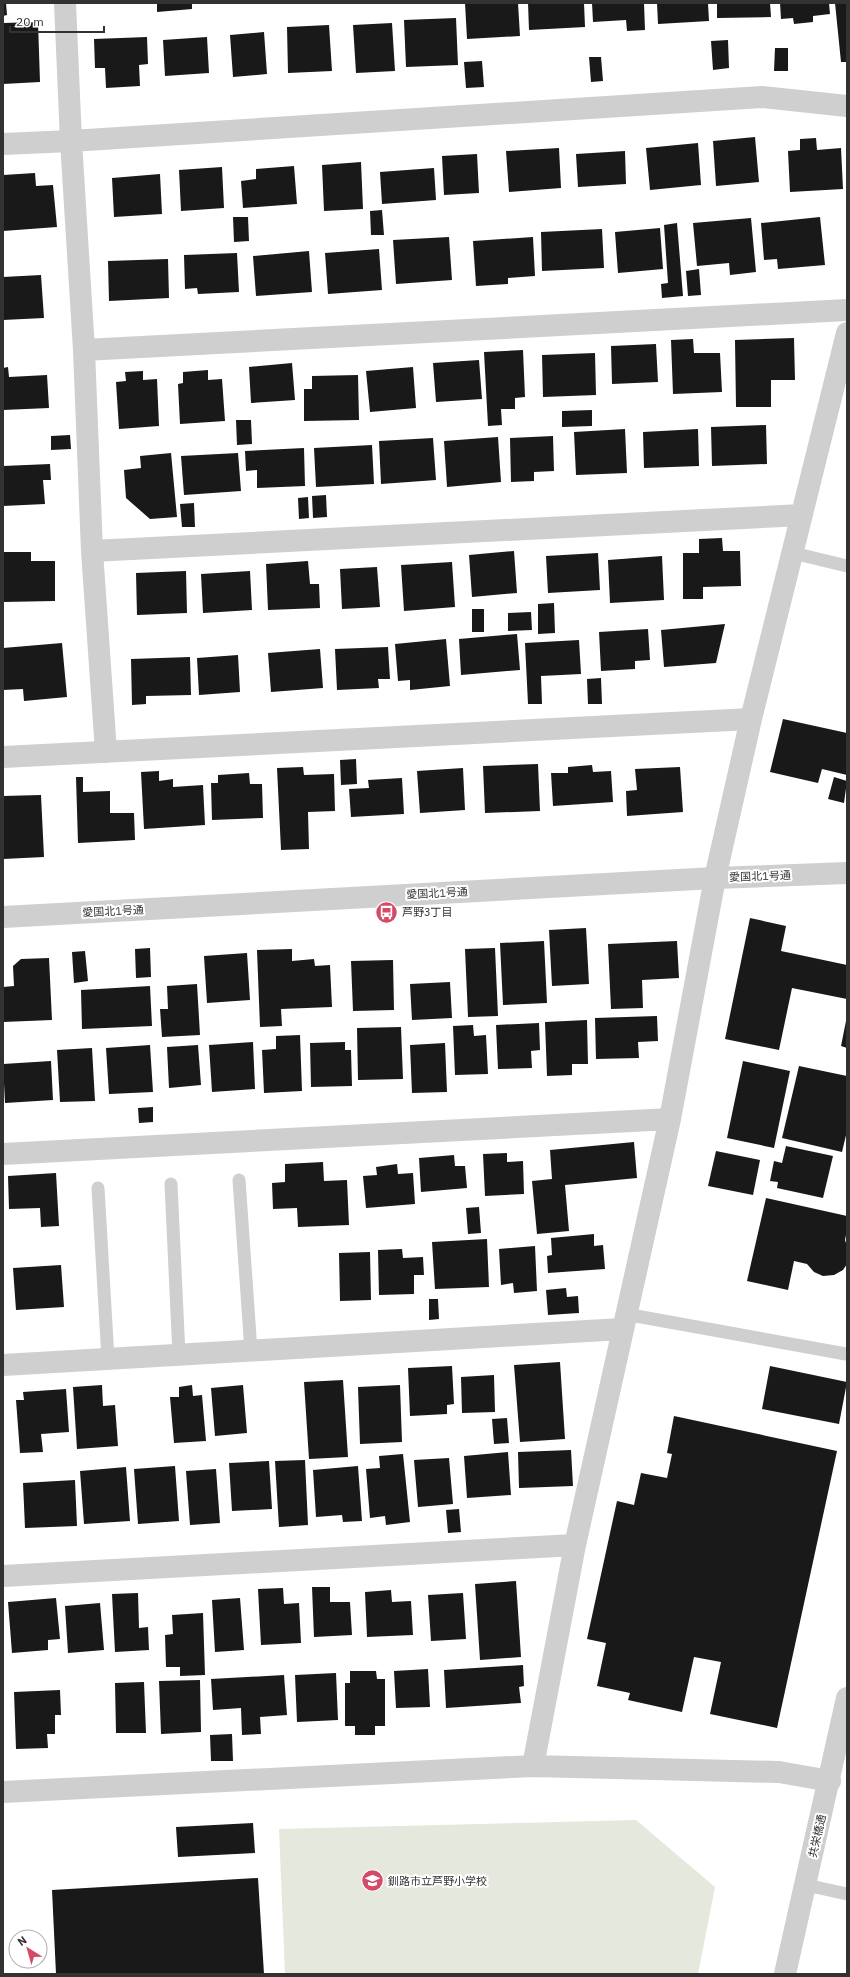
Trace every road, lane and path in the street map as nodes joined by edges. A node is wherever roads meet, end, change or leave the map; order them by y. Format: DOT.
graph roads {
  1 [pos="65,3"];
  2 [pos="847,106"];
  3 [pos="71,141"];
  4 [pos="3,144"];
  5 [pos="847,310"];
  6 [pos="847,333"];
  7 [pos="84,350"];
  8 [pos="802,515"];
  9 [pos="92,551"];
  10 [pos="793,553"];
  11 [pos="847,566"];
  12 [pos="751,719"];
  13 [pos="106,752"];
  14 [pos="3,757"];
  15 [pos="847,873"];
  16 [pos="715,878"];
  17 [pos="3,917"];
  18 [pos="670,1119"];
  19 [pos="3,1154"];
  20 [pos="239,1180"];
  21 [pos="170,1184"];
  22 [pos="98,1188"];
  23 [pos="624,1321"];
  24 [pos="251,1351"];
  25 [pos="846,1354"];
  26 [pos="179,1355"];
  27 [pos="108,1359"];
  28 [pos="3,1365"];
  29 [pos="574,1545"];
  30 [pos="3,1576"];
  31 [pos="847,1698"];
  32 [pos="533,1766"];
  33 [pos="830,1781"];
  34 [pos="3,1792"];
  35 [pos="806,1885"];
  36 [pos="847,1894"];
  37 [pos="785,1974"];
  1 -- 3 [label="street"];
  2 -- 3 [label="street"];
  3 -- 4 [label="street"];
  3 -- 7 [label="street"];
  5 -- 7 [label="street"];
  6 -- 8 [label="street"];
  7 -- 9 [label="street"];
  8 -- 9 [label="street"];
  8 -- 10 [label="street"];
  9 -- 13 [label="street"];
  10 -- 11 [label="lane"];
  10 -- 12 [label="street"];
  12 -- 13 [label="street"];
  12 -- 16 [label="street"];
  13 -- 14 [label="street"];
  15 -- 16 [label="street, 愛国北1号通"];
  16 -- 17 [label="street, 愛国北1号通"];
  16 -- 18 [label="street"];
  18 -- 19 [label="street"];
  18 -- 23 [label="street"];
  20 -- 24 [label="lane"];
  21 -- 26 [label="lane"];
  22 -- 27 [label="lane"];
  23 -- 24 [label="street"];
  23 -- 25 [label="lane"];
  23 -- 29 [label="street"];
  24 -- 26 [label="street"];
  26 -- 27 [label="street"];
  27 -- 28 [label="street"];
  29 -- 30 [label="street"];
  29 -- 32 [label="street"];
  31 -- 33 [label="street, 共栄橋通"];
  32 -- 33 [label="street"];
  32 -- 34 [label="street"];
  33 -- 35 [label="street, 共栄橋通"];
  35 -- 36 [label="lane"];
  35 -- 37 [label="street, 共栄橋通"];
}
